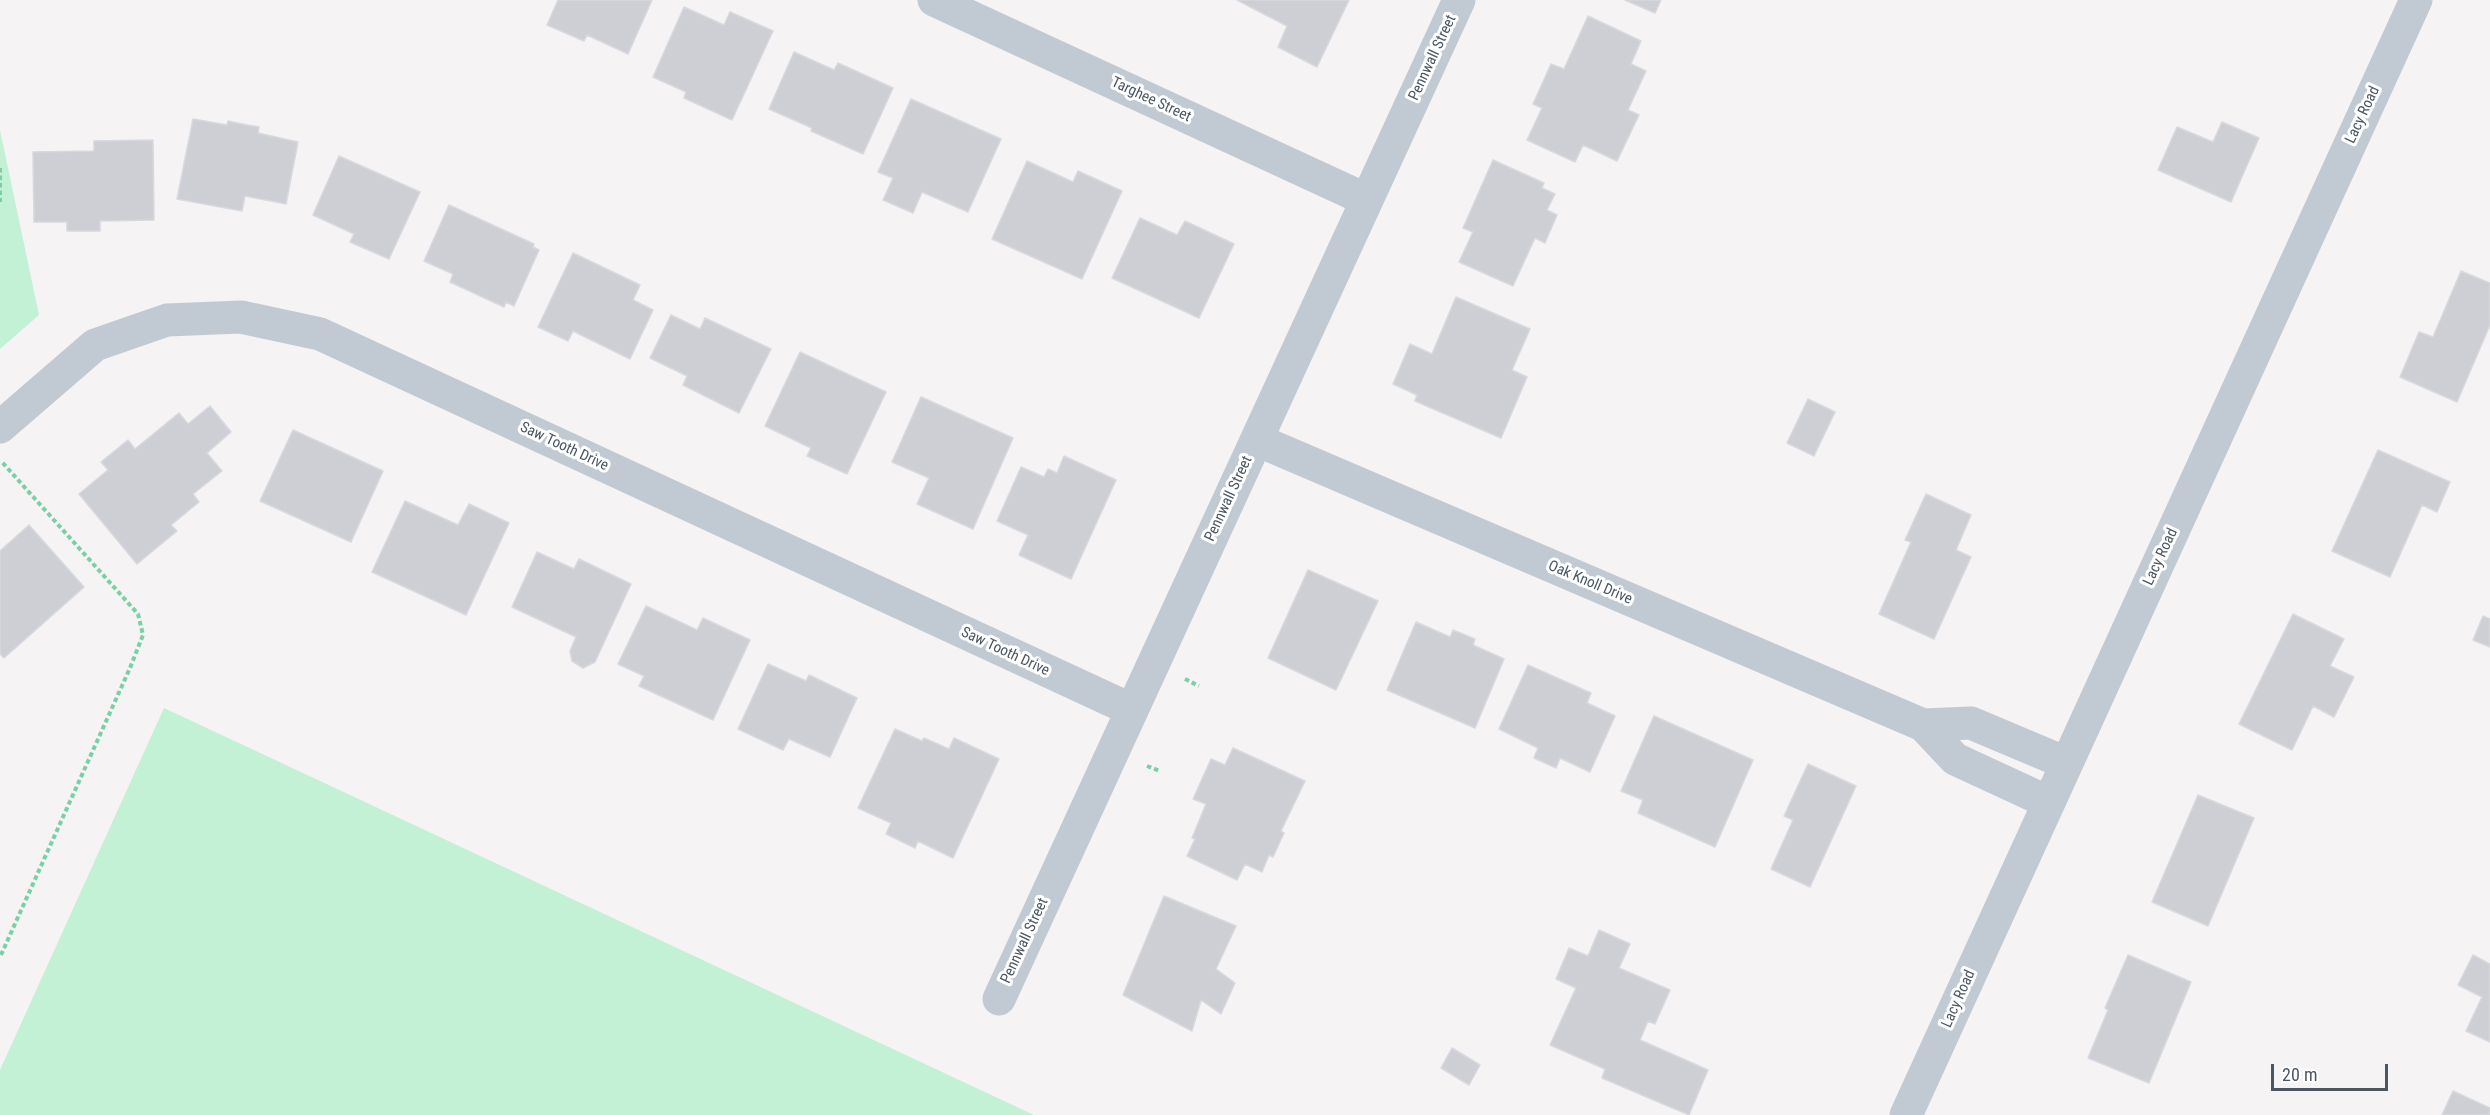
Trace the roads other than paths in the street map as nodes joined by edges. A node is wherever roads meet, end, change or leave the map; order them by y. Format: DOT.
graph roads {
  1 [pos="934,0"];
  2 [pos="1459,0"];
  3 [pos="2416,0"];
  4 [pos="1367,200"];
  5 [pos="0,427"];
  6 [pos="1257,440"];
  7 [pos="1132,710"];
  8 [pos="1923,725"];
  9 [pos="2066,763"];
  10 [pos="2048,802"];
  11 [pos="999,999"];
  12 [pos="1906,1115"];
  1 -- 4 [label="street, Targhee Street"];
  2 -- 4 [label="street, Pennwall Street"];
  3 -- 9 [label="street, Lacy Road"];
  4 -- 6 [label="street, Pennwall Street"];
  5 -- 7 [label="street, Saw Tooth Drive"];
  6 -- 7 [label="street, Pennwall Street"];
  6 -- 8 [label="street, Oak Knoll Drive"];
  7 -- 11 [label="street, Pennwall Street"];
  8 -- 9 [label="street, Oak Knoll Drive"];
  8 -- 10 [label="street, Oak Knoll Drive"];
  9 -- 10 [label="street, Lacy Road"];
  10 -- 12 [label="street, Lacy Road"];
}
